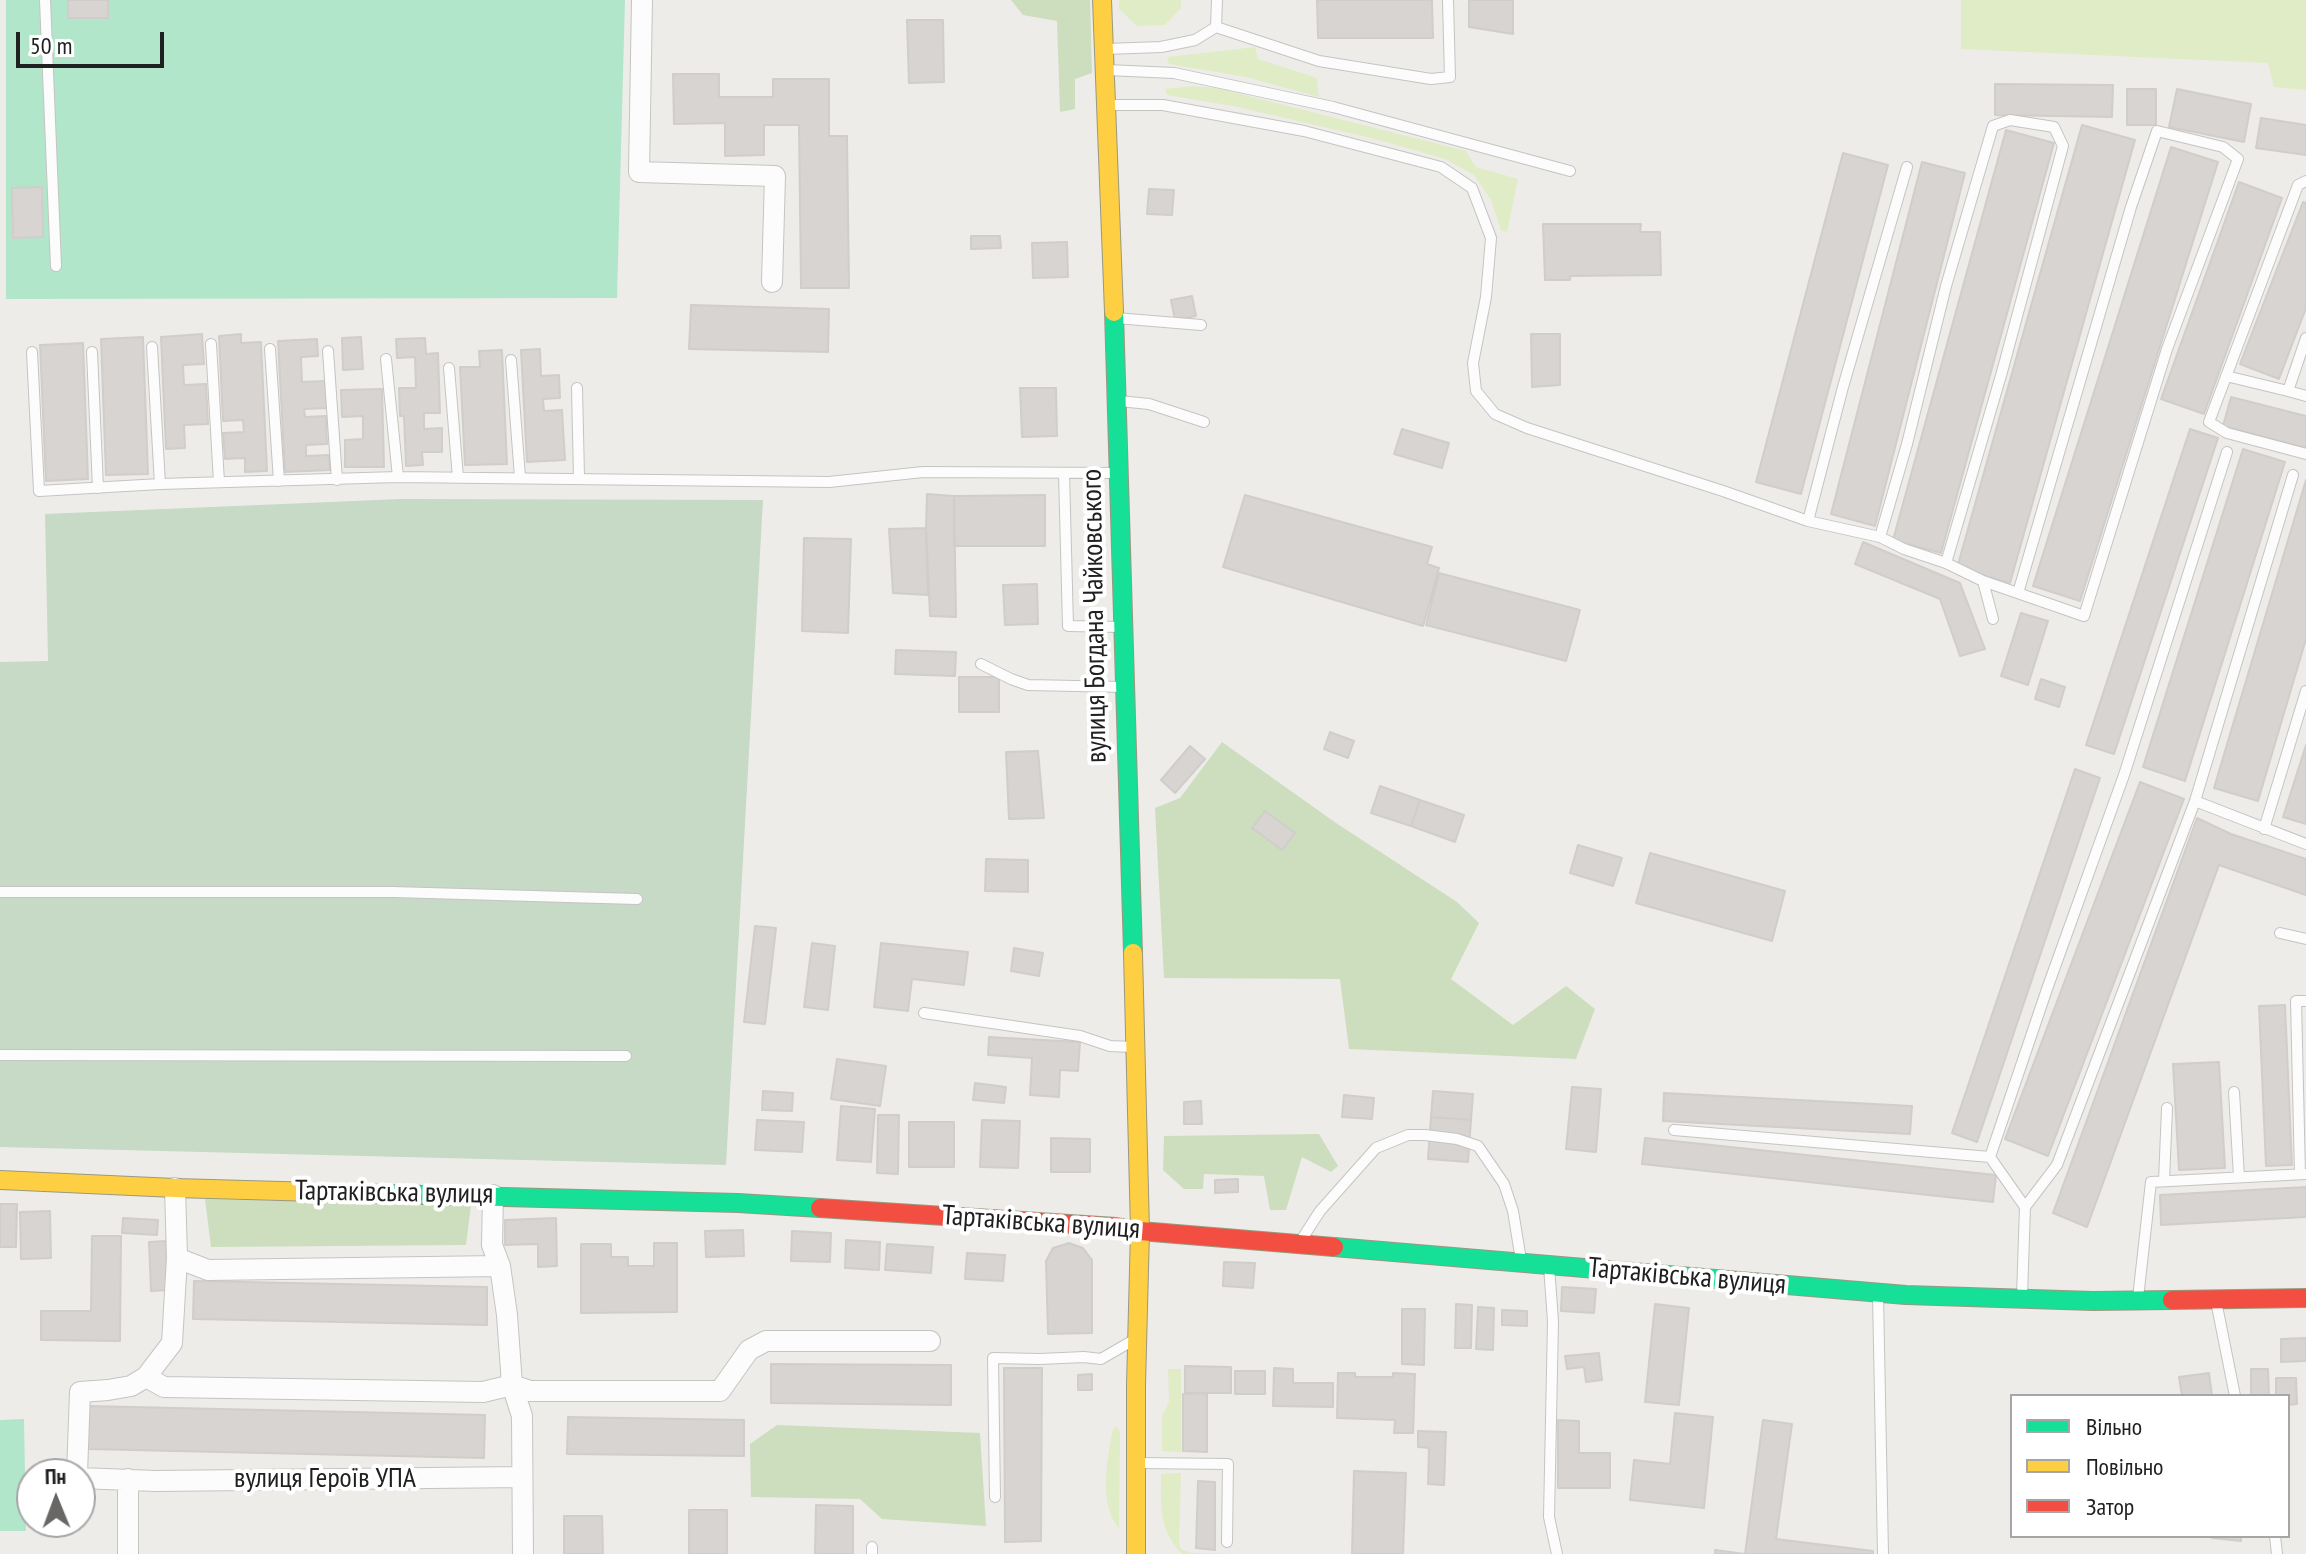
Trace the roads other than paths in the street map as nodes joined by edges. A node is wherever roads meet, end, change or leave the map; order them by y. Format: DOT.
graph roads {
  1 [pos="45,0"];
  2 [pos="642,0"];
  3 [pos="1102,0"];
  4 [pos="1217,0"];
  5 [pos="1448,0"];
  6 [pos="1216,27"];
  7 [pos="1104,49"];
  8 [pos="1105,70"];
  9 [pos="1105,105"];
  10 [pos="1907,167"];
  11 [pos="1570,171"];
  12 [pos="2306,181"];
  13 [pos="56,266"];
  14 [pos="772,282"];
  15 [pos="1114,318"];
  16 [pos="1201,325"];
  17 [pos="2306,338"];
  18 [pos="211,344"];
  19 [pos="152,347"];
  20 [pos="270,349"];
  21 [pos="328,351"];
  22 [pos="32,352"];
  23 [pos="92,352"];
  24 [pos="386,359"];
  25 [pos="511,360"];
  26 [pos="449,368"];
  27 [pos="2226,376"];
  28 [pos="577,388"];
  29 [pos="2288,391"];
  30 [pos="2306,396"];
  31 [pos="1117,401"];
  32 [pos="1204,422"];
  33 [pos="2227,452"];
  34 [pos="2306,454"];
  35 [pos="1064,473"];
  36 [pos="1120,474"];
  37 [pos="2293,475"];
  38 [pos="398,477"];
  39 [pos="520,477"];
  40 [pos="579,477"];
  41 [pos="458,478"];
  42 [pos="337,480"];
  43 [pos="279,481"];
  44 [pos="219,482"];
  45 [pos="160,484"];
  46 [pos="98,488"];
  47 [pos="1808,521"];
  48 [pos="1880,537"];
  49 [pos="1946,563"];
  50 [pos="1983,581"];
  51 [pos="2018,593"];
  52 [pos="1993,619"];
  53 [pos="1123,628"];
  54 [pos="981,664"];
  55 [pos="1125,687"];
  56 [pos="2306,691"];
  57 [pos="2195,801"];
  58 [pos="2264,829"];
  59 [pos="2306,844"];
  60 [pos="0,892"];
  61 [pos="637,899"];
  62 [pos="2280,933"];
  63 [pos="2306,939"];
  64 [pos="2306,1001"];
  65 [pos="924,1013"];
  66 [pos="1134,1047"];
  67 [pos="0,1055"];
  68 [pos="626,1056"];
  69 [pos="2234,1092"];
  70 [pos="2167,1108"];
  71 [pos="1674,1130"];
  72 [pos="1990,1157"];
  73 [pos="2303,1174"];
  74 [pos="2239,1177"];
  75 [pos="0,1180"];
  76 [pos="2164,1181"];
  77 [pos="175,1188"];
  78 [pos="493,1195"];
  79 [pos="2025,1207"];
  80 [pos="1140,1231"];
  81 [pos="1299,1244"];
  82 [pos="177,1258"];
  83 [pos="1521,1261"];
  84 [pos="1549,1264"];
  85 [pos="500,1266"];
  86 [pos="1878,1292"];
  87 [pos="2022,1298"];
  88 [pos="2306,1298"];
  89 [pos="2215,1299"];
  90 [pos="2138,1300"];
  91 [pos="1137,1338"];
  92 [pos="930,1341"];
  93 [pos="146,1377"];
  94 [pos="512,1385"];
  95 [pos="2235,1394"];
  96 [pos="79,1458"];
  97 [pos="1136,1463"];
  98 [pos="96,1477"];
  99 [pos="522,1477"];
  100 [pos="128,1479"];
  101 [pos="995,1497"];
  102 [pos="1227,1542"];
  103 [pos="1141,1552"];
  104 [pos="128,1554"];
  105 [pos="523,1554"];
  106 [pos="1557,1554"];
  107 [pos="1883,1554"];
  1 -- 13 [label="lane"];
  2 -- 14 [label="street"];
  3 -- 7 [label="street, вулиця Богдана Чайковського"];
  4 -- 6 [label="lane"];
  5 -- 6 [label="lane"];
  6 -- 7 [label="lane"];
  7 -- 8 [label="street, вулиця Богдана Чайковського"];
  8 -- 9 [label="street, вулиця Богдана Чайковського"];
  8 -- 11 [label="lane"];
  9 -- 15 [label="street, вулиця Богдана Чайковського"];
  9 -- 47 [label="lane"];
  10 -- 47 [label="lane"];
  12 -- 27 [label="lane"];
  15 -- 16 [label="lane"];
  15 -- 31 [label="street, вулиця Богдана Чайковського"];
  17 -- 29 [label="lane"];
  18 -- 44 [label="lane"];
  19 -- 45 [label="lane"];
  20 -- 43 [label="lane"];
  21 -- 42 [label="lane"];
  22 -- 46 [label="lane"];
  23 -- 46 [label="lane"];
  24 -- 38 [label="lane"];
  25 -- 39 [label="lane"];
  26 -- 41 [label="lane"];
  27 -- 29 [label="lane"];
  27 -- 34 [label="lane"];
  28 -- 40 [label="lane"];
  29 -- 30 [label="lane"];
  31 -- 32 [label="lane"];
  31 -- 36 [label="street, вулиця Богдана Чайковського"];
  33 -- 72 [label="lane"];
  35 -- 36 [label="lane"];
  35 -- 40 [label="lane"];
  35 -- 53 [label="lane"];
  36 -- 53 [label="street, вулиця Богдана Чайковського"];
  37 -- 57 [label="lane"];
  38 -- 41 [label="lane"];
  38 -- 42 [label="lane"];
  39 -- 40 [label="lane"];
  39 -- 41 [label="lane"];
  42 -- 43 [label="lane"];
  43 -- 44 [label="lane"];
  44 -- 45 [label="lane"];
  45 -- 46 [label="lane"];
  47 -- 48 [label="lane"];
  48 -- 49 [label="lane"];
  48 -- 49 [label="lane"];
  49 -- 50 [label="lane"];
  50 -- 51 [label="lane"];
  50 -- 52 [label="lane"];
  51 -- 51 [label="lane"];
  53 -- 55 [label="street, вулиця Богдана Чайковського"];
  54 -- 55 [label="lane"];
  55 -- 66 [label="street, вулиця Богдана Чайковського"];
  56 -- 58 [label="lane"];
  57 -- 58 [label="lane"];
  57 -- 79 [label="lane"];
  58 -- 59 [label="lane"];
  60 -- 61 [label="lane"];
  62 -- 63 [label="lane"];
  64 -- 73 [label="lane"];
  65 -- 66 [label="lane"];
  66 -- 80 [label="street, вулиця Богдана Чайковського"];
  67 -- 68 [label="lane"];
  69 -- 74 [label="lane"];
  70 -- 76 [label="lane"];
  71 -- 72 [label="lane"];
  72 -- 79 [label="lane"];
  73 -- 74 [label="lane"];
  74 -- 76 [label="lane"];
  75 -- 77 [label="street, Тартаківська вулиця"];
  76 -- 90 [label="lane"];
  77 -- 78 [label="street, Тартаківська вулиця"];
  77 -- 82 [label="street"];
  78 -- 80 [label="street, Тартаківська вулиця"];
  78 -- 85 [label="street"];
  79 -- 87 [label="lane"];
  80 -- 81 [label="street, Тартаківська вулиця"];
  80 -- 91 [label="street, вулиця Богдана Чайковського"];
  81 -- 83 [label="street, Тартаківська вулиця"];
  81 -- 83 [label="lane"];
  82 -- 85 [label="street"];
  82 -- 93 [label="street"];
  83 -- 84 [label="street, Тартаківська вулиця"];
  84 -- 86 [label="street, Тартаківська вулиця"];
  84 -- 106 [label="lane"];
  85 -- 94 [label="street"];
  86 -- 87 [label="street, Тартаківська вулиця"];
  86 -- 107 [label="lane"];
  87 -- 90 [label="street, Тартаківська вулиця"];
  88 -- 89 [label="street, Тартаківська вулиця"];
  89 -- 90 [label="street, Тартаківська вулиця"];
  89 -- 95 [label="lane"];
  91 -- 97 [label="street, вулиця Богдана Чайковського"];
  91 -- 101 [label="lane"];
  92 -- 94 [label="street"];
  93 -- 94 [label="street"];
  93 -- 96 [label="street, вулиця Героїв УПА"];
  94 -- 99 [label="street"];
  97 -- 102 [label="lane"];
  97 -- 103 [label="street, вулиця Богдана Чайковського"];
  98 -- 100 [label="street, вулиця Героїв УПА"];
  99 -- 100 [label="street, вулиця Героїв УПА"];
  99 -- 105 [label="street"];
  100 -- 104 [label="street"];
}
